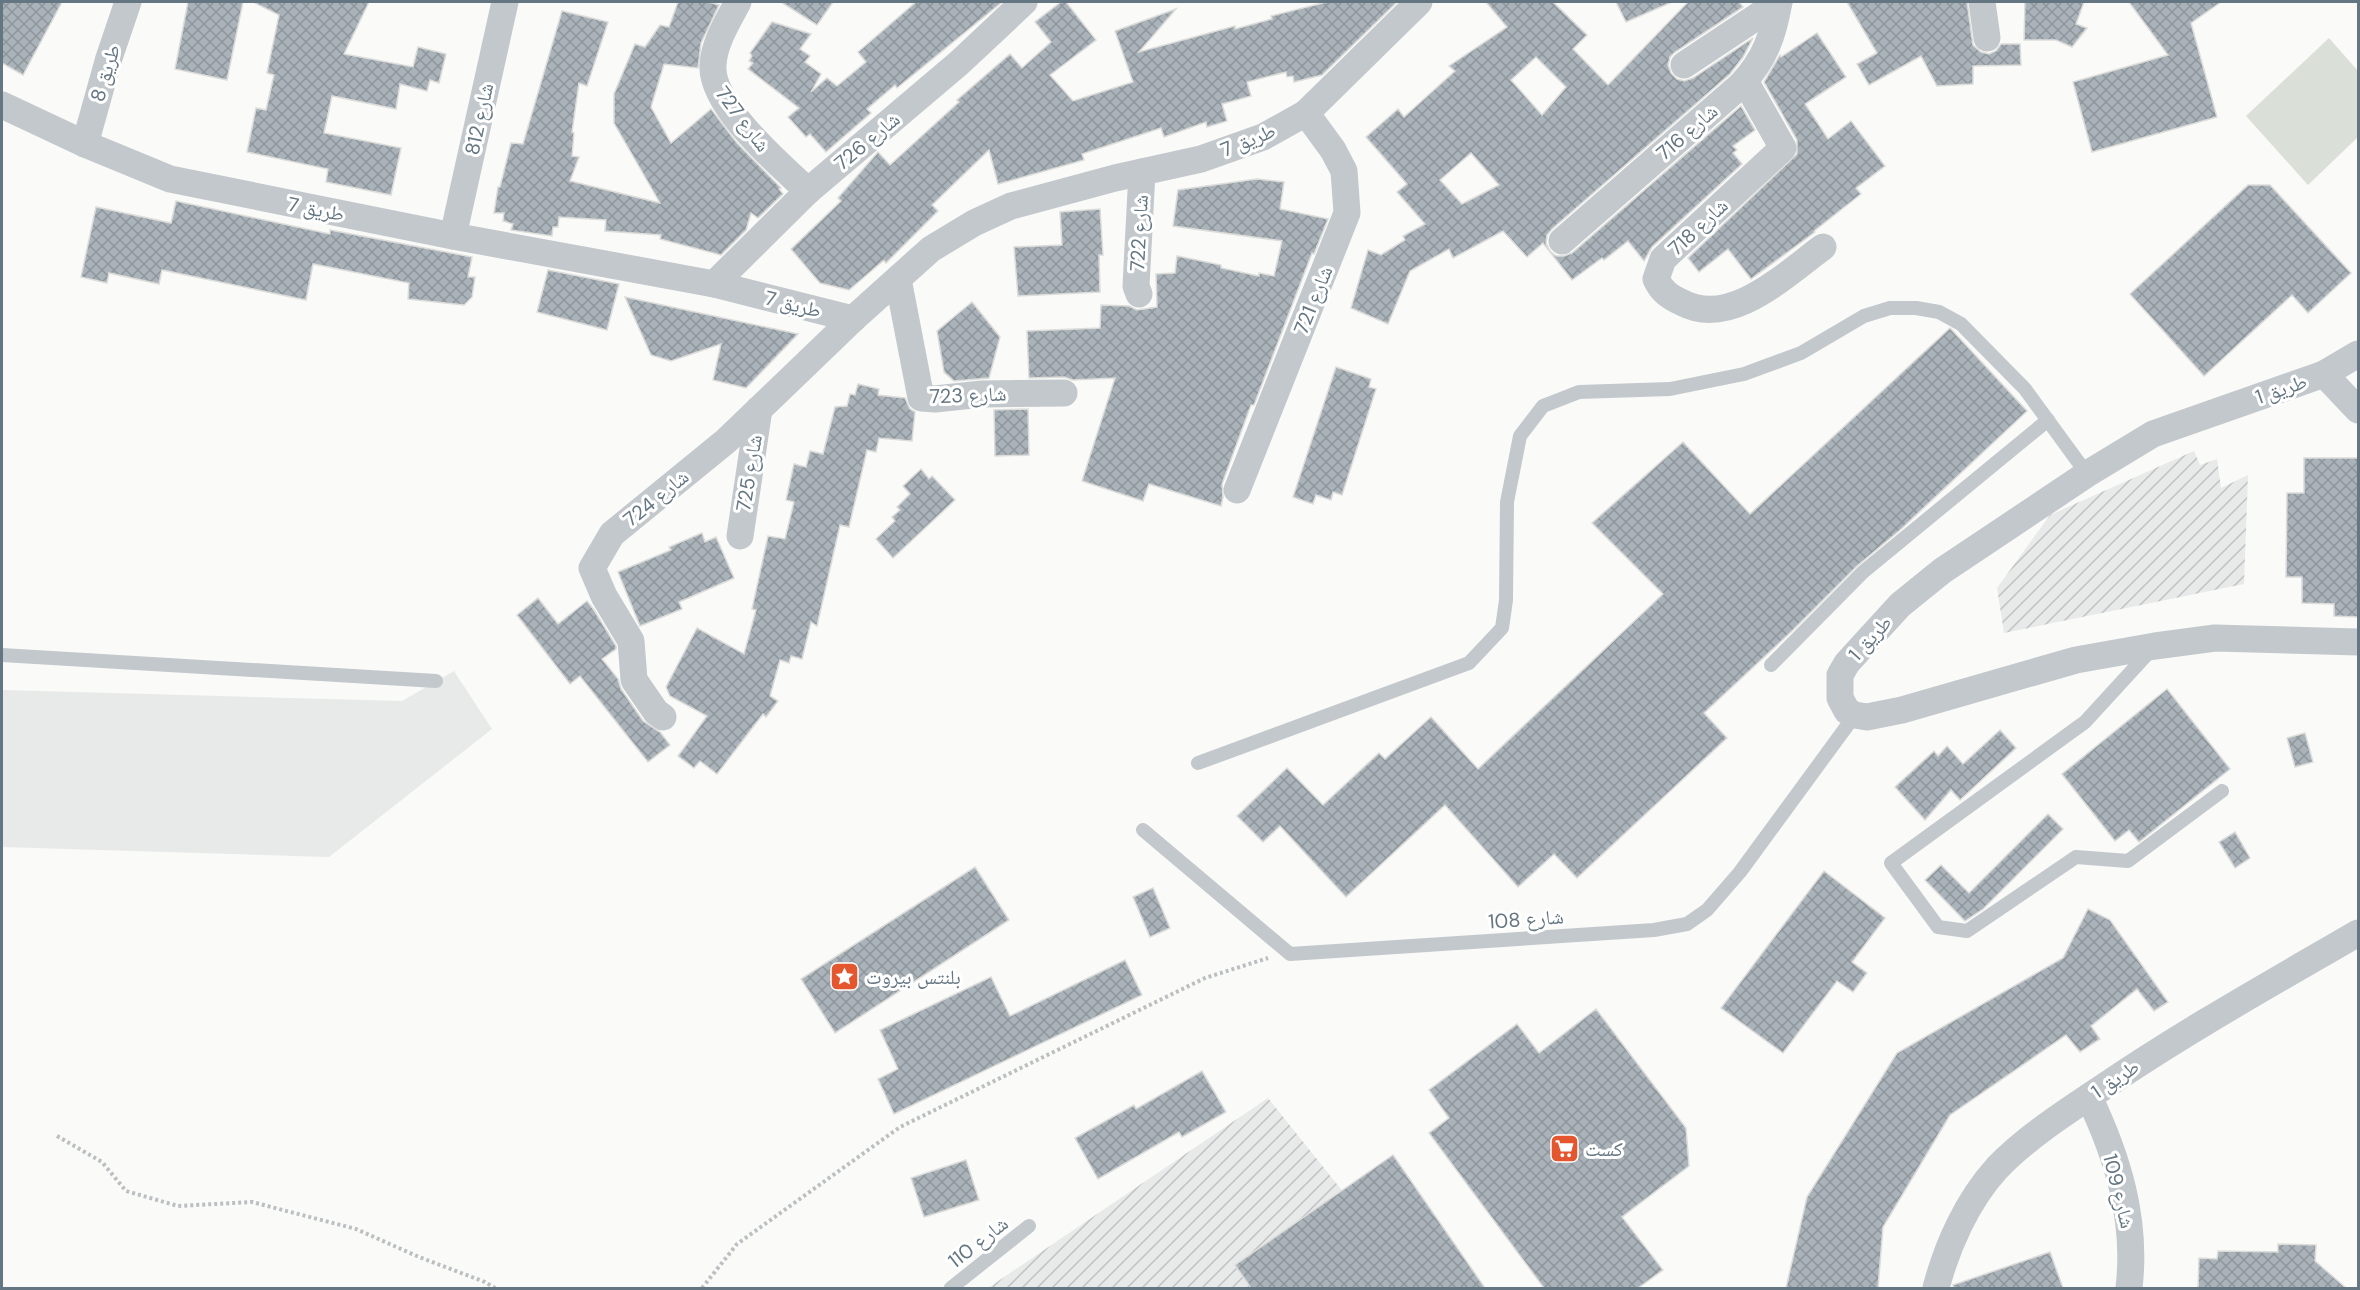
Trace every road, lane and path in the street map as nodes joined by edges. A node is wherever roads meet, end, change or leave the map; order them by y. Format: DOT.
graph roads {
  1 [pos="128,2"];
  2 [pos="505,2"];
  3 [pos="738,2"];
  4 [pos="1024,2"];
  5 [pos="1419,2"];
  6 [pos="1779,2"];
  7 [pos="1982,2"];
  8 [pos="1987,38"];
  9 [pos="1684,65"];
  10 [pos="1745,81"];
  11 [pos="2,105"];
  12 [pos="1306,113"];
  13 [pos="85,144"];
  14 [pos="1142,171"];
  15 [pos="808,191"];
  16 [pos="453,236"];
  17 [pos="1562,241"];
  18 [pos="1823,248"];
  19 [pos="898,279"];
  20 [pos="714,284"];
  21 [pos="1139,294"];
  22 [pos="853,319"];
  23 [pos="2358,354"];
  24 [pos="2325,374"];
  25 [pos="1064,393"];
  26 [pos="759,409"];
  27 [pos="2358,410"];
  28 [pos="2048,420"];
  29 [pos="2087,474"];
  30 [pos="1237,490"];
  31 [pos="740,536"];
  32 [pos="2358,642"];
  33 [pos="2155,646"];
  34 [pos="2,655"];
  35 [pos="1771,665"];
  36 [pos="436,681"];
  37 [pos="1855,715"];
  38 [pos="663,717"];
  39 [pos="1198,763"];
  40 [pos="2222,791"];
  41 [pos="1143,830"];
  42 [pos="2358,933"];
  43 [pos="1290,954"];
  44 [pos="2089,1097"];
  45 [pos="57,1136"];
  46 [pos="1029,1226"];
  47 [pos="495,1288"];
  48 [pos="702,1288"];
  49 [pos="951,1288"];
  50 [pos="1936,1288"];
  51 [pos="2129,1288"];
  1 -- 13 [label="street, طريق 8"];
  2 -- 16 [label="street, شارع 812"];
  3 -- 15 [label="street, شارع 727"];
  4 -- 15 [label="street, شارع 726"];
  5 -- 12 [label="street, 7 طريق"];
  6 -- 9 [label="street"];
  6 -- 10 [label="street, شارع 716"];
  7 -- 8 [label="street"];
  10 -- 17 [label="street, شارع 716"];
  10 -- 18 [label="street, شارع 718"];
  11 -- 13 [label="street, 7 طريق"];
  12 -- 14 [label="street, 7 طريق"];
  12 -- 30 [label="street, شارع 721"];
  13 -- 16 [label="street, 7 طريق"];
  14 -- 19 [label="street, 7 طريق"];
  14 -- 21 [label="street, شارع 722"];
  15 -- 20 [label="street, شارع 726"];
  16 -- 20 [label="street, 7 طريق"];
  19 -- 22 [label="street, 7 طريق"];
  19 -- 25 [label="street, شارع 723"];
  20 -- 22 [label="street, 7 طريق"];
  22 -- 26 [label="street, شارع 724"];
  23 -- 24 [label="street, طريق 1"];
  24 -- 27 [label="street"];
  24 -- 29 [label="street, طريق 1"];
  26 -- 31 [label="street, شارع 725"];
  26 -- 38 [label="street, شارع 724"];
  28 -- 29 [label="lane"];
  28 -- 35 [label="lane"];
  28 -- 39 [label="lane"];
  29 -- 37 [label="street, طريق 1"];
  32 -- 33 [label="street"];
  33 -- 37 [label="street"];
  33 -- 40 [label="lane"];
  34 -- 36 [label="lane"];
  37 -- 43 [label="lane, شارع 108"];
  41 -- 43 [label="lane"];
  42 -- 44 [label="street, طريق 1"];
  43 -- 48 [label="path"];
  44 -- 50 [label="street, طريق 1"];
  44 -- 51 [label="street, شارع 109"];
  45 -- 47 [label="path"];
  46 -- 49 [label="lane, شارع 110"];
}
